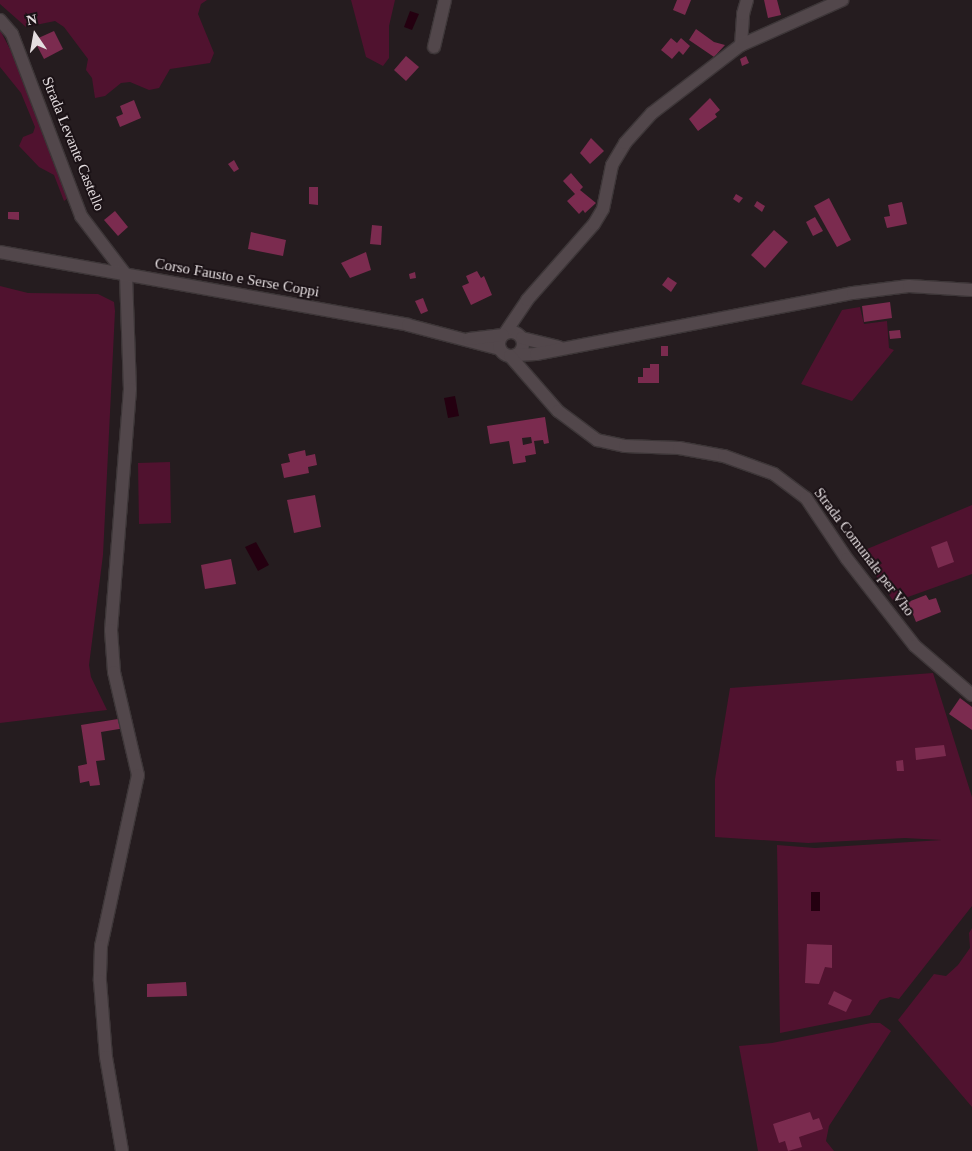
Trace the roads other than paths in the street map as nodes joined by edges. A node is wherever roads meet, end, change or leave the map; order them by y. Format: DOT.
graph roads {
  1 [pos="445,0"];
  2 [pos="747,0"];
  3 [pos="842,0"];
  4 [pos="0,20"];
  5 [pos="742,45"];
  6 [pos="434,47"];
  7 [pos="0,252"];
  8 [pos="126,275"];
  9 [pos="972,290"];
  10 [pos="519,311"];
  11 [pos="504,334"];
  12 [pos="522,338"];
  13 [pos="469,339"];
  14 [pos="569,348"];
  15 [pos="509,353"];
  16 [pos="972,695"];
  17 [pos="122,1151"];
  1 -- 6 [label="street"];
  2 -- 5 [label="street"];
  3 -- 5 [label="street"];
  4 -- 8 [label="street, Strada Levante Castello"];
  5 -- 10 [label="street"];
  7 -- 8 [label="street, Corso Fausto e Serse Coppi"];
  8 -- 13 [label="street, Corso Fausto e Serse Coppi"];
  8 -- 17 [label="street"];
  9 -- 14 [label="street"];
  10 -- 11 [label="street"];
  10 -- 12 [label="street"];
  11 -- 12 [label="street"];
  11 -- 13 [label="street"];
  11 -- 15 [label="street"];
  12 -- 14 [label="street"];
  12 -- 15 [label="street"];
  13 -- 15 [label="street"];
  14 -- 15 [label="street"];
  15 -- 16 [label="street, Strada Comunale per Vho"];
}
